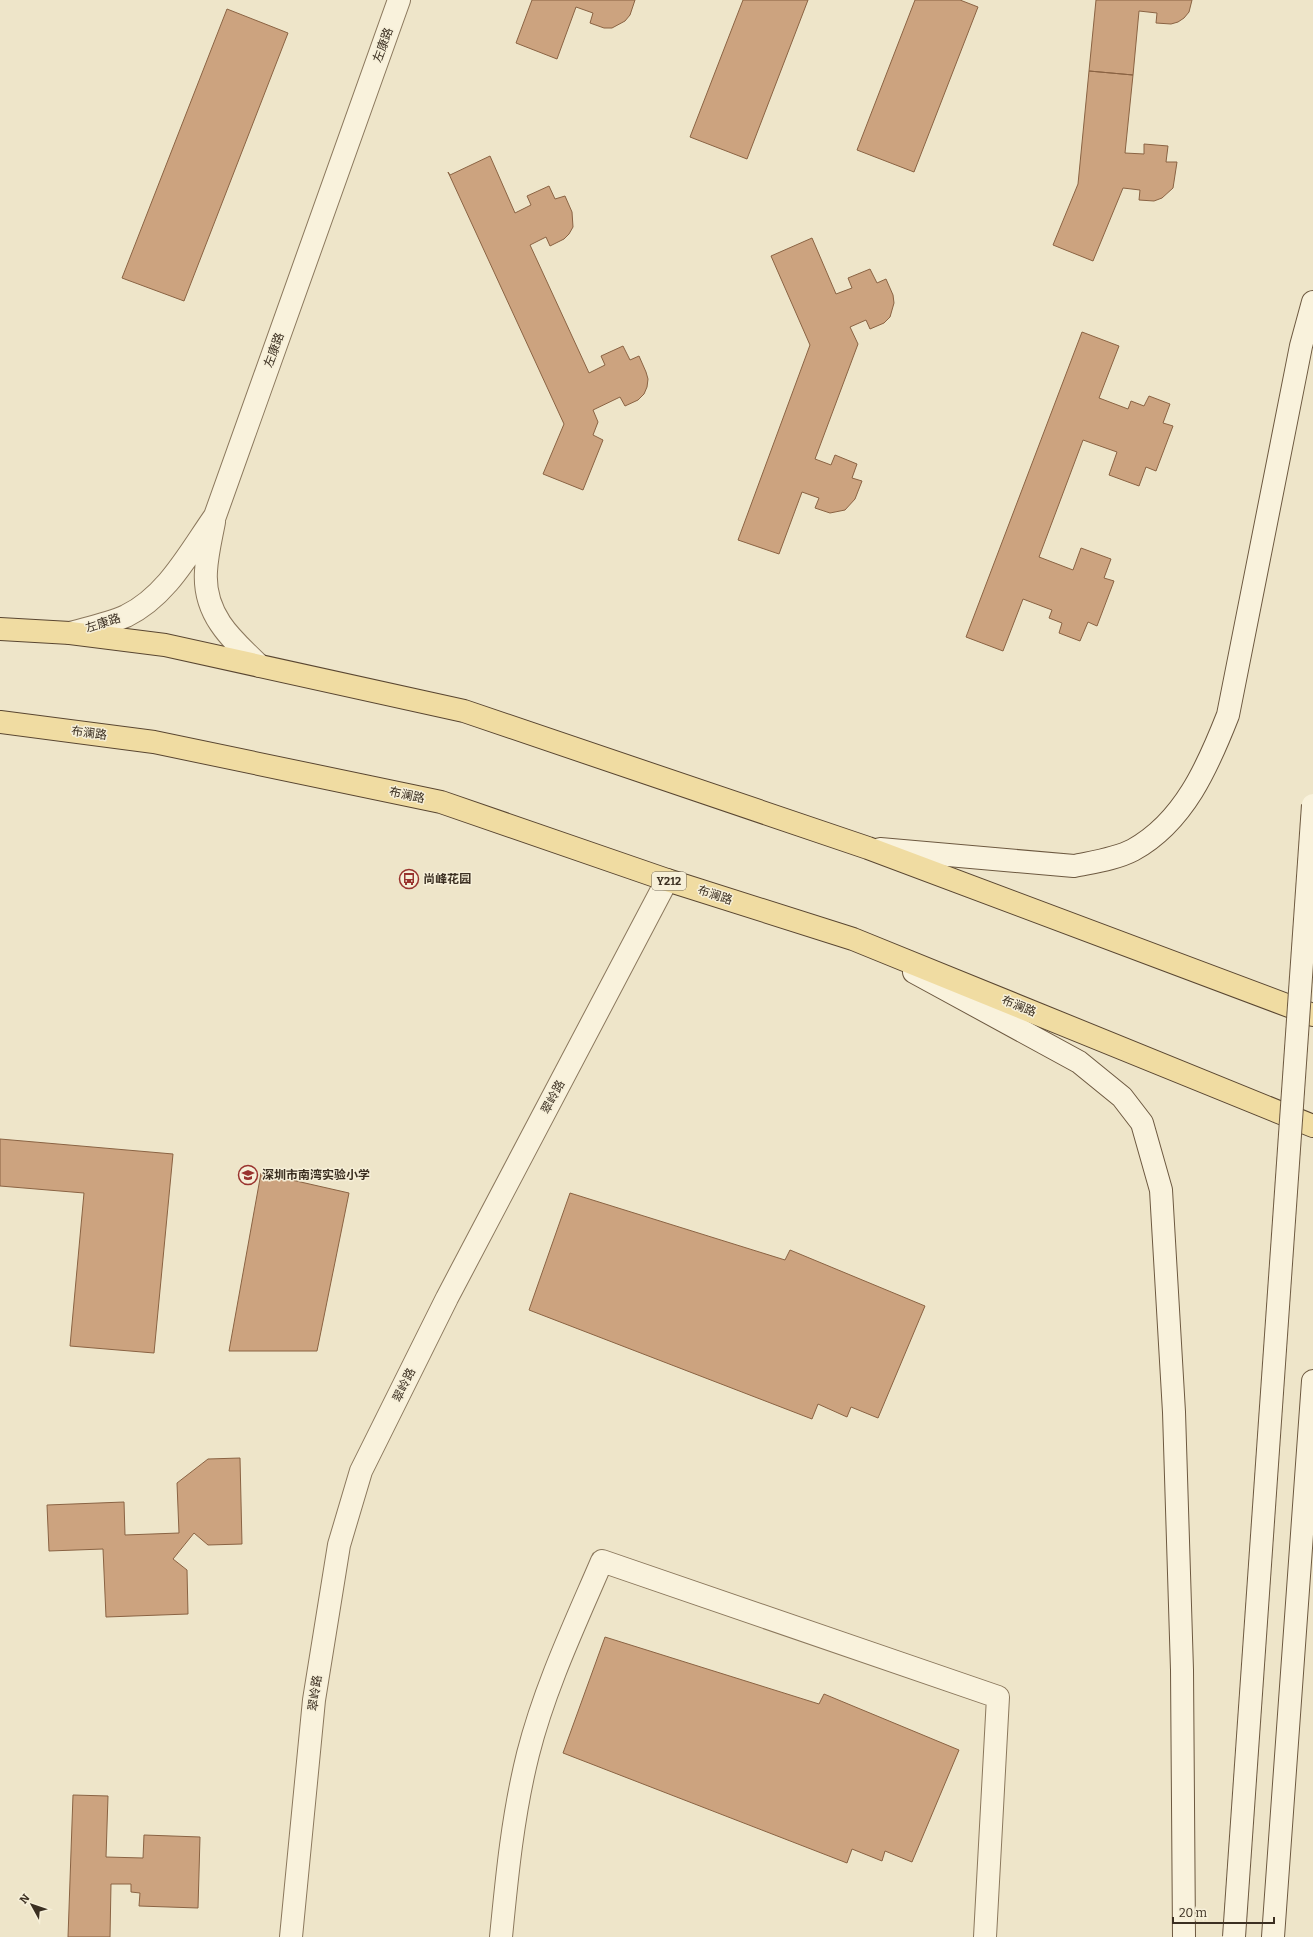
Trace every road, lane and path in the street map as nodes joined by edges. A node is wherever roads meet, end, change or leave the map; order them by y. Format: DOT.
graph roads {
  1 [pos="399,0"];
  2 [pos="1313,302"];
  3 [pos="215,516"];
  4 [pos="0,629"];
  5 [pos="70,633"];
  6 [pos="260,666"];
  7 [pos="0,722"];
  8 [pos="1313,804"];
  9 [pos="868,848"];
  10 [pos="667,880"];
  11 [pos="853,939"];
  12 [pos="1313,1015"];
  13 [pos="1313,1126"];
  14 [pos="1313,1381"];
  15 [pos="291,1937"];
  16 [pos="501,1937"];
  17 [pos="986,1937"];
  18 [pos="1184,1937"];
  19 [pos="1234,1937"];
  20 [pos="1273,1937"];
  1 -- 3 [label="main road, 左康路"];
  2 -- 9 [label="main road"];
  3 -- 5 [label="main road, 左康路"];
  3 -- 6 [label="main road"];
  4 -- 5 [label="main road"];
  5 -- 6 [label="main road"];
  6 -- 9 [label="main road"];
  7 -- 10 [label="main road, 布澜路 / Y212"];
  8 -- 19 [label="main road, bridge"];
  9 -- 12 [label="main road"];
  10 -- 11 [label="main road, 布澜路 / Y212"];
  10 -- 15 [label="main road, 翠岭路"];
  11 -- 13 [label="main road, 布澜路 / Y212"];
  11 -- 18 [label="main road"];
  14 -- 20 [label="main road"];
  16 -- 17 [label="main road"];
}
